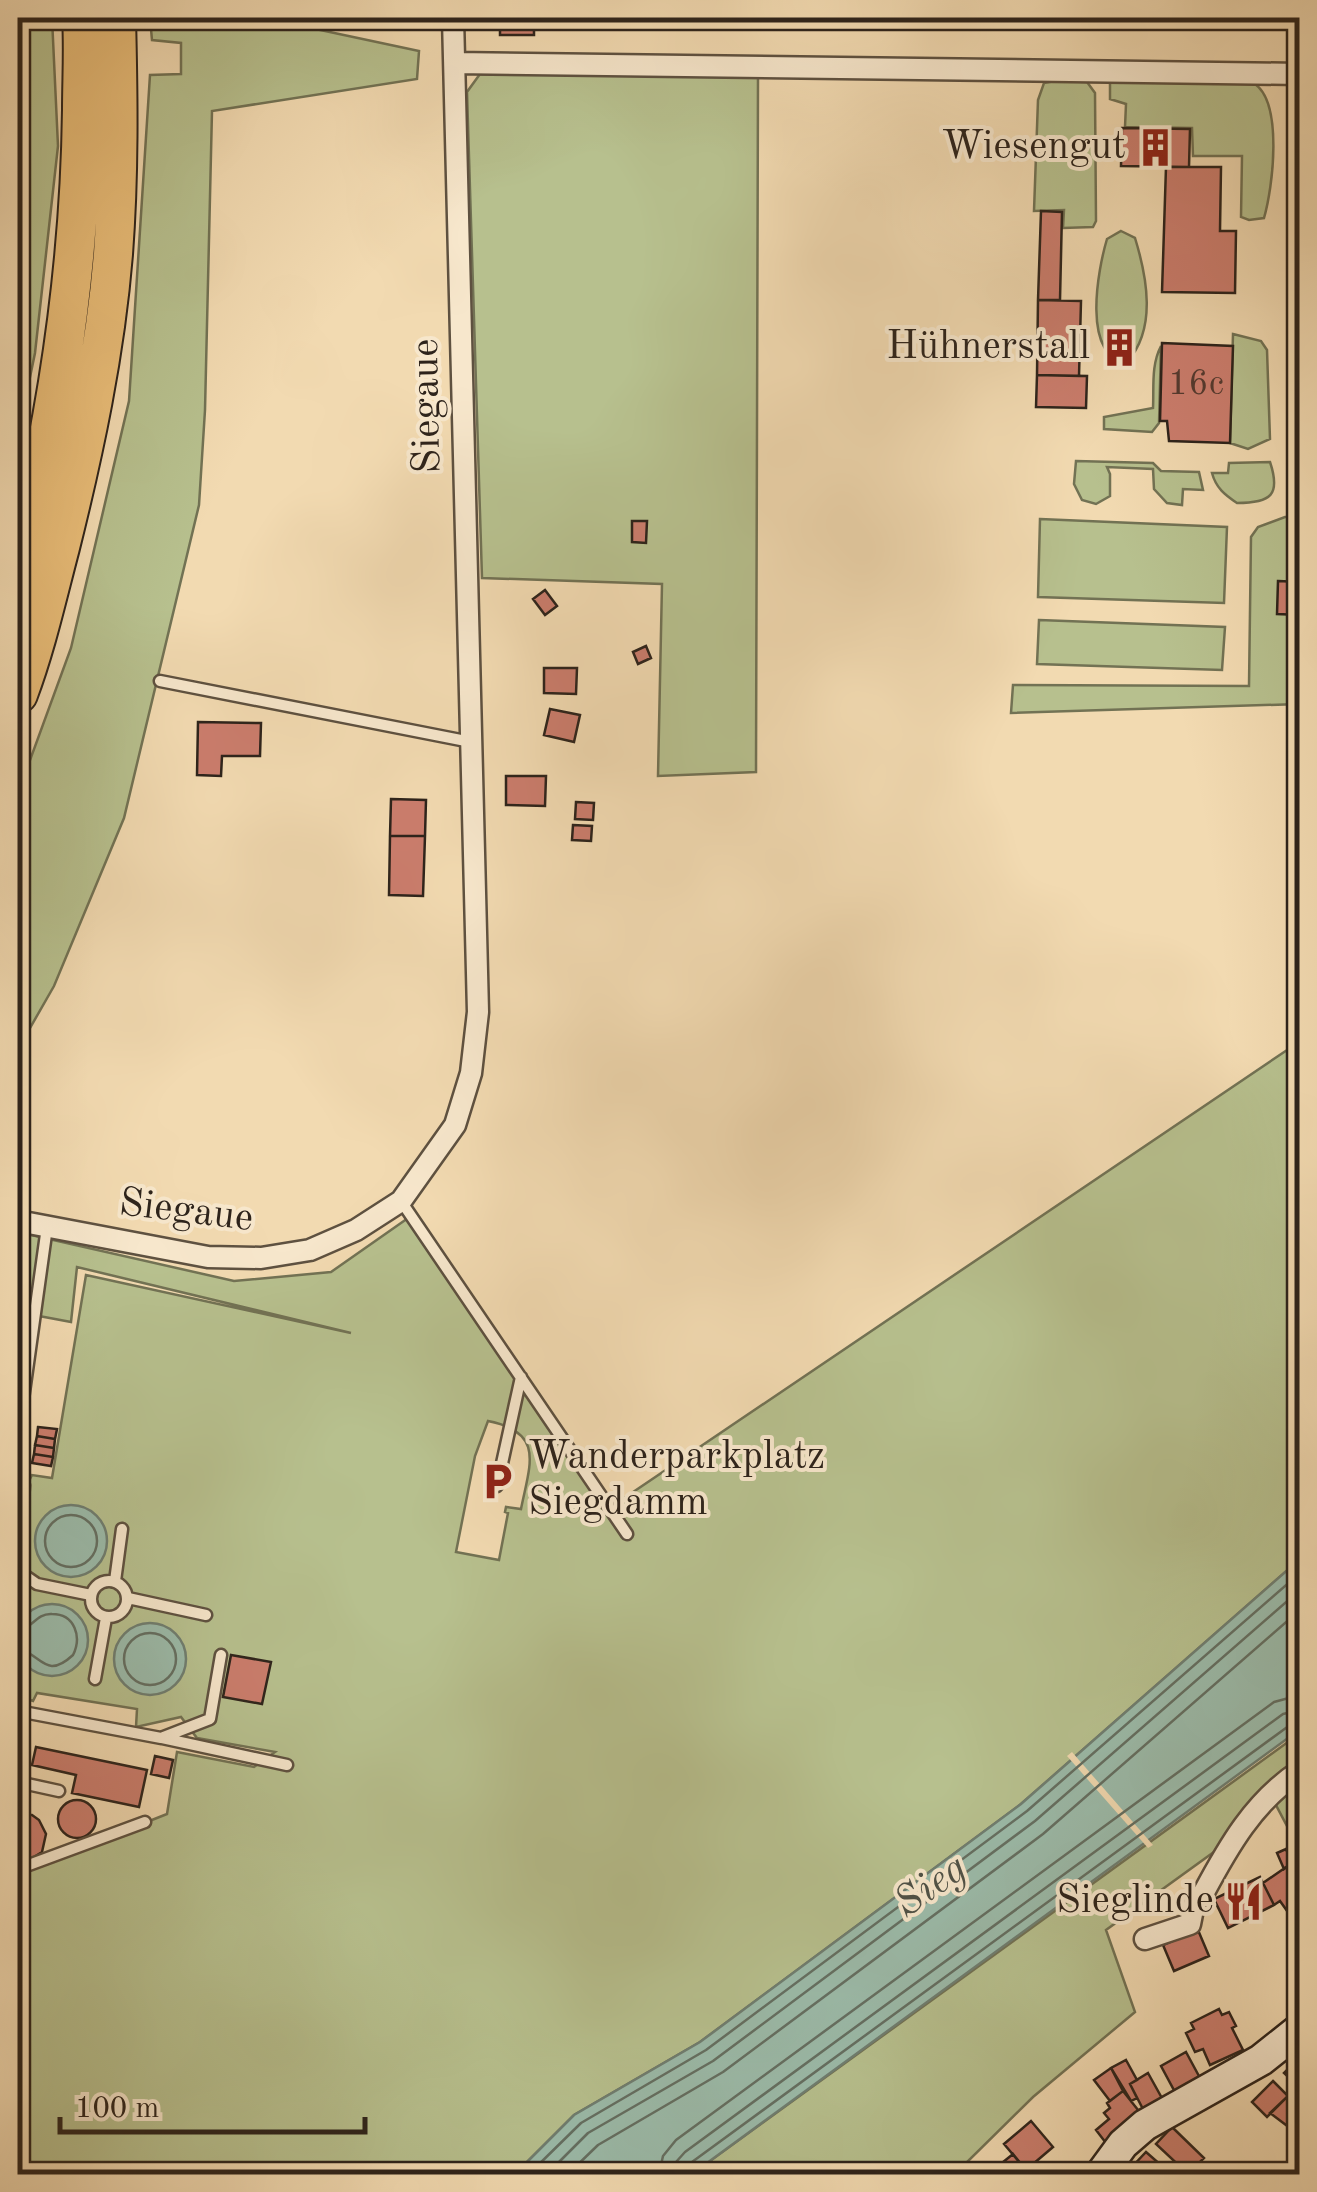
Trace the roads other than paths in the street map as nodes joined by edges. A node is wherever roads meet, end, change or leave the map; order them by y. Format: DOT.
graph roads {
  1 [pos="82,18"];
  2 [pos="116,18"];
  3 [pos="453,18"];
  4 [pos="454,63"];
  5 [pos="1300,74"];
  6 [pos="18,572"];
  7 [pos="160,681"];
  8 [pos="18,694"];
  9 [pos="472,742"];
  10 [pos="401,1202"];
  11 [pos="18,1221"];
  12 [pos="47,1227"];
  13 [pos="521,1377"];
  14 [pos="18,1435"];
  15 [pos="18,1484"];
  16 [pos="497,1486"];
  17 [pos="122,1529"];
  18 [pos="626,1534"];
  19 [pos="115,1581"];
  20 [pos="90,1595"];
  21 [pos="128,1598"];
  22 [pos="206,1615"];
  23 [pos="106,1618"];
  24 [pos="221,1656"];
  25 [pos="95,1680"];
  26 [pos="18,1711"];
  27 [pos="161,1738"];
  28 [pos="286,1765"];
  29 [pos="1300,1771"];
  30 [pos="18,1782"];
  31 [pos="60,1790"];
  32 [pos="145,1822"];
  33 [pos="18,1869"];
  34 [pos="1144,1939"];
  35 [pos="1300,2029"];
  36 [pos="1101,2174"];
  1 -- 6 [label="highway"];
  2 -- 8 [label="highway"];
  3 -- 4 [label="street, Siegaue"];
  4 -- 5 [label="street"];
  4 -- 9 [label="street, Siegaue"];
  7 -- 9 [label="lane"];
  9 -- 10 [label="street, Siegaue"];
  10 -- 12 [label="street, Siegaue"];
  10 -- 13 [label="lane"];
  11 -- 12 [label="street, Siegaue"];
  12 -- 14 [label="lane"];
  13 -- 16 [label="lane"];
  13 -- 18 [label="lane"];
  15 -- 20 [label="lane"];
  17 -- 19 [label="lane"];
  19 -- 20 [label="lane"];
  19 -- 21 [label="lane"];
  20 -- 23 [label="lane"];
  21 -- 22 [label="lane"];
  21 -- 23 [label="lane"];
  23 -- 25 [label="lane"];
  24 -- 27 [label="lane"];
  26 -- 27 [label="lane"];
  27 -- 28 [label="lane"];
  29 -- 34 [label="street"];
  30 -- 31 [label="lane"];
  32 -- 33 [label="lane"];
  35 -- 36 [label="main road"];
}
